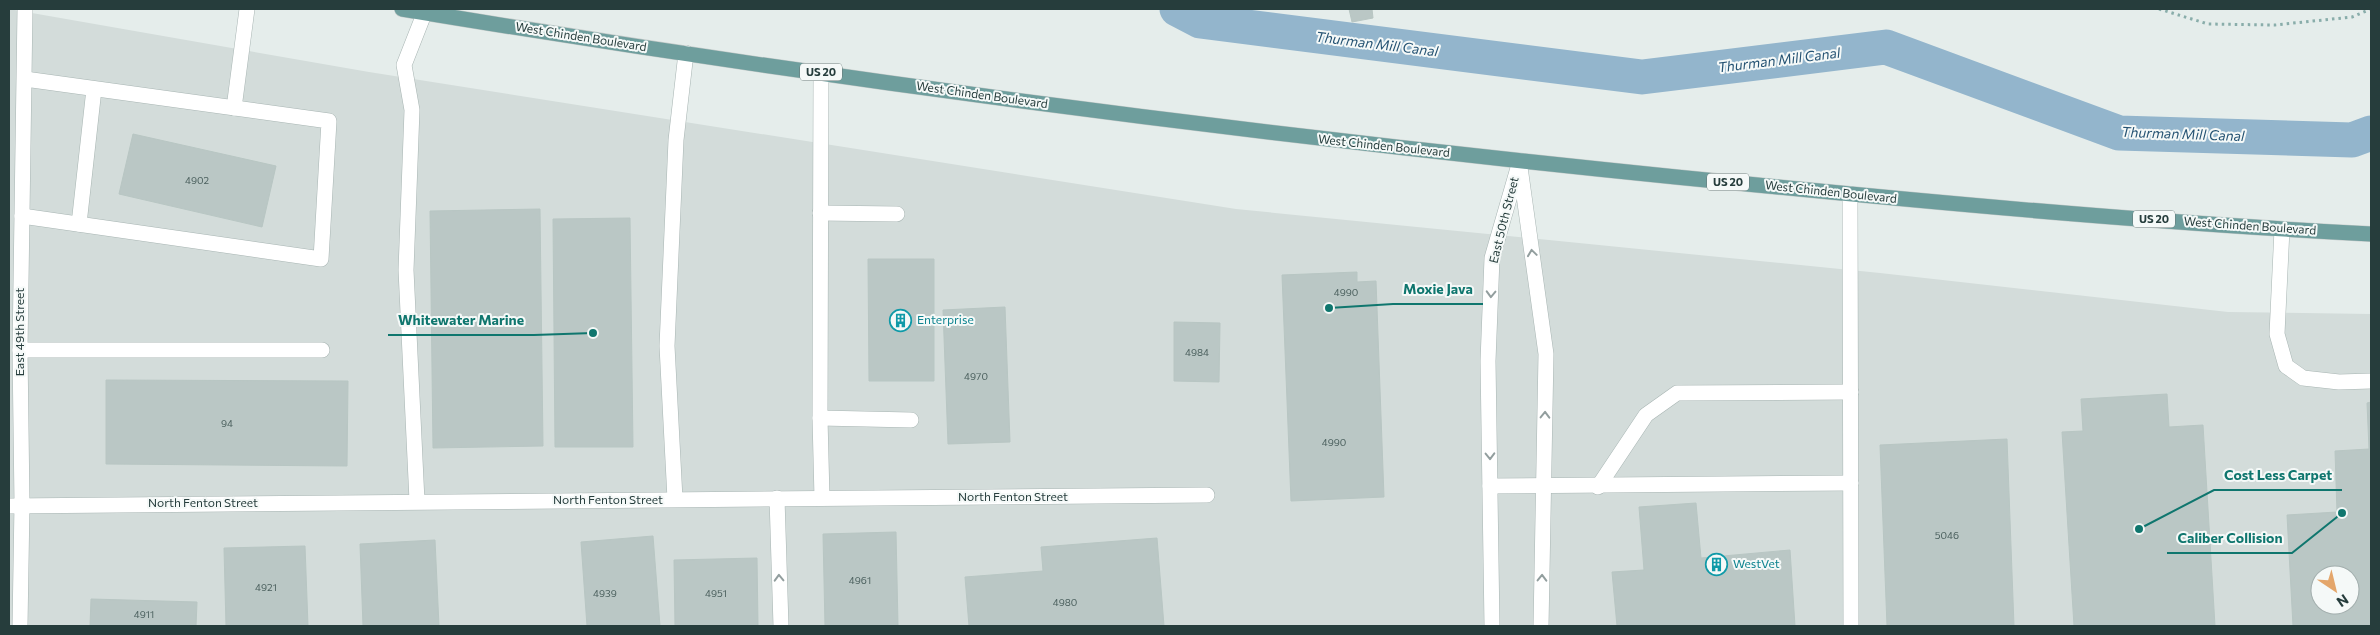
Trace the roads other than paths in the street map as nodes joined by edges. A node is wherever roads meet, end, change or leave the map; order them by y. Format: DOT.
graph roads {
  1 [pos="25,9"];
  2 [pos="247,9"];
  3 [pos="402,9"];
  4 [pos="426,11"];
  5 [pos="686,53"];
  6 [pos="821,72"];
  7 [pos="24,79"];
  8 [pos="94,89"];
  9 [pos="234,108"];
  10 [pos="1520,161"];
  11 [pos="1850,194"];
  12 [pos="820,213"];
  13 [pos="897,214"];
  14 [pos="22,216"];
  15 [pos="79,224"];
  16 [pos="2282,229"];
  17 [pos="2371,234"];
  18 [pos="20,350"];
  19 [pos="322,350"];
  20 [pos="2371,381"];
  21 [pos="1851,392"];
  22 [pos="820,418"];
  23 [pos="911,420"];
  24 [pos="1851,483"];
  25 [pos="1490,486"];
  26 [pos="1544,487"];
  27 [pos="1598,487"];
  28 [pos="1207,495"];
  29 [pos="777,498"];
  30 [pos="822,498"];
  31 [pos="675,499"];
  32 [pos="417,502"];
  33 [pos="15,505"];
  34 [pos="20,626"];
  35 [pos="781,626"];
  36 [pos="1492,626"];
  37 [pos="1541,626"];
  38 [pos="1851,626"];
  1 -- 7 [label="street, East 49th Street"];
  2 -- 9 [label="street"];
  3 -- 4 [label="main road, West Chinden Boulevard / US 20"];
  4 -- 5 [label="main road, West Chinden Boulevard / US 20"];
  4 -- 32 [label="street"];
  5 -- 6 [label="main road, West Chinden Boulevard / US 20"];
  5 -- 31 [label="street"];
  6 -- 10 [label="main road, West Chinden Boulevard / US 20"];
  6 -- 12 [label="street"];
  7 -- 8 [label="street"];
  7 -- 14 [label="street, East 49th Street"];
  8 -- 9 [label="street"];
  8 -- 15 [label="street"];
  9 -- 15 [label="street"];
  10 -- 11 [label="main road, West Chinden Boulevard / US 20"];
  10 -- 25 [label="street, East 50th Street, one-way"];
  26 -- 10 [label="street, East 50th Street, one-way"];
  11 -- 16 [label="main road, West Chinden Boulevard / US 20"];
  11 -- 21 [label="street"];
  12 -- 13 [label="street"];
  12 -- 22 [label="street"];
  14 -- 15 [label="street"];
  14 -- 18 [label="street, East 49th Street"];
  16 -- 17 [label="main road, West Chinden Boulevard / US 20"];
  16 -- 20 [label="street"];
  18 -- 19 [label="street"];
  18 -- 33 [label="street, East 49th Street"];
  21 -- 24 [label="street"];
  21 -- 27 [label="street"];
  22 -- 23 [label="street"];
  22 -- 30 [label="street"];
  24 -- 27 [label="street"];
  24 -- 38 [label="street"];
  25 -- 26 [label="street"];
  25 -- 36 [label="street, East 50th Street"];
  26 -- 27 [label="street"];
  37 -- 26 [label="street, East 50th Street, one-way"];
  28 -- 30 [label="street, North Fenton Street"];
  29 -- 30 [label="street, North Fenton Street"];
  29 -- 31 [label="street, North Fenton Street"];
  35 -- 29 [label="street, one-way"];
  31 -- 32 [label="street, North Fenton Street"];
  32 -- 33 [label="street, North Fenton Street"];
  33 -- 34 [label="street, East 49th Street"];
}
